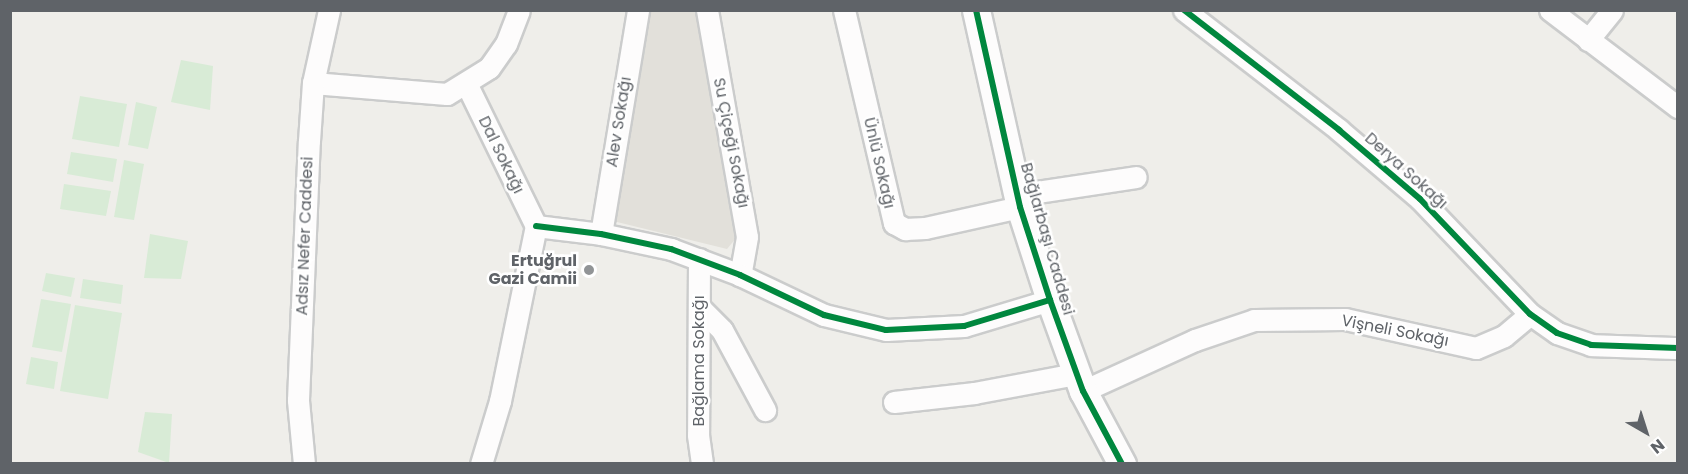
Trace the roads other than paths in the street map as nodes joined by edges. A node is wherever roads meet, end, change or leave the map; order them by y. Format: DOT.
graph roads {
  1 [pos="329,10"];
  2 [pos="519,10"];
  3 [pos="638,10"];
  4 [pos="707,10"];
  5 [pos="844,10"];
  6 [pos="976,10"];
  7 [pos="1184,10"];
  8 [pos="1550,10"];
  9 [pos="1612,10"];
  10 [pos="1588,40"];
  11 [pos="313,83"];
  12 [pos="466,83"];
  13 [pos="1677,107"];
  14 [pos="1136,177"];
  15 [pos="1019,201"];
  16 [pos="536,226"];
  17 [pos="601,234"];
  18 [pos="699,259"];
  19 [pos="740,275"];
  20 [pos="1050,300"];
  21 [pos="700,308"];
  22 [pos="1530,314"];
  23 [pos="1677,348"];
  24 [pos="1079,382"];
  25 [pos="894,402"];
  26 [pos="765,410"];
  27 [pos="304,464"];
  28 [pos="481,464"];
  29 [pos="702,464"];
  30 [pos="1122,464"];
  1 -- 11 [label="street, Adsız Nefer Caddesi"];
  2 -- 12 [label="street"];
  3 -- 17 [label="street, Alev Sokağı"];
  4 -- 19 [label="street, Su Çiçeği Sokağı"];
  5 -- 15 [label="street, Ünlü Sokağı"];
  6 -- 15 [label="street, Bağlarbaşı Caddesi"];
  7 -- 22 [label="street, Derya Sokağı"];
  8 -- 10 [label="street"];
  9 -- 10 [label="street"];
  10 -- 13 [label="street"];
  11 -- 12 [label="street"];
  11 -- 27 [label="street, Adsız Nefer Caddesi"];
  12 -- 16 [label="street, Dal Sokağı"];
  14 -- 15 [label="street"];
  15 -- 20 [label="street, Bağlarbaşı Caddesi"];
  16 -- 17 [label="street"];
  16 -- 28 [label="street"];
  17 -- 18 [label="street"];
  18 -- 19 [label="street"];
  18 -- 21 [label="street, Bağlama Sokağı"];
  19 -- 20 [label="street"];
  20 -- 24 [label="street, Bağlarbaşı Caddesi"];
  21 -- 26 [label="street"];
  21 -- 29 [label="street, Bağlama Sokağı"];
  22 -- 23 [label="street, Derya Sokağı"];
  22 -- 24 [label="street, Vişneli Sokağı"];
  24 -- 25 [label="street, Vişneli Sokağı"];
  24 -- 30 [label="street, Bağlarbaşı Caddesi"];
}
